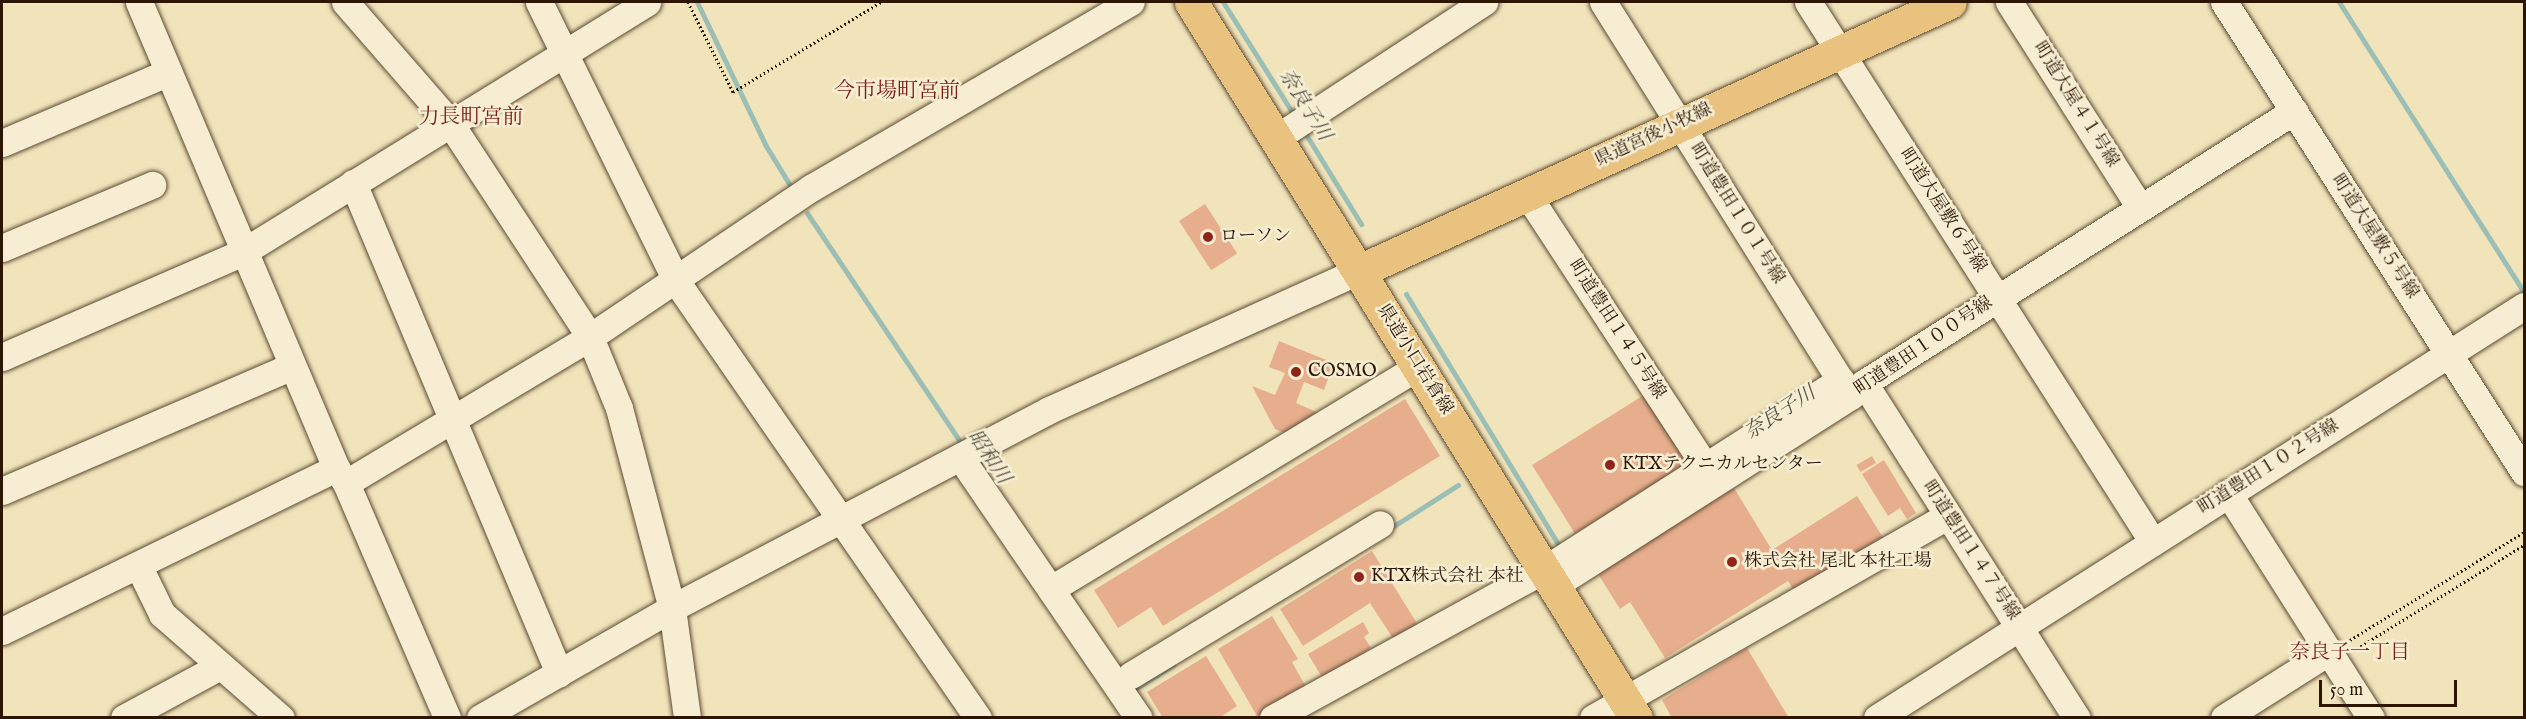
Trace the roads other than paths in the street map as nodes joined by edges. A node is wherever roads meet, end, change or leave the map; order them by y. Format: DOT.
graph roads {
  1 [pos="139,2"];
  2 [pos="345,2"];
  3 [pos="539,2"];
  4 [pos="647,2"];
  5 [pos="1131,2"];
  6 [pos="1191,2"];
  7 [pos="1484,2"];
  8 [pos="1603,2"];
  9 [pos="1808,2"];
  10 [pos="1950,2"];
  11 [pos="2010,2"];
  12 [pos="2224,2"];
  13 [pos="1840,52"];
  14 [pos="563,54"];
  15 [pos="169,72"];
  16 [pos="2294,111"];
  17 [pos="450,123"];
  18 [pos="1681,124"];
  19 [pos="1276,138"];
  20 [pos="2,143"];
  21 [pos="353,183"];
  22 [pos="152,185"];
  23 [pos="1527,194"];
  24 [pos="2140,208"];
  25 [pos="2,248"];
  26 [pos="243,252"];
  27 [pos="1349,276"];
  28 [pos="675,281"];
  29 [pos="1998,298"];
  30 [pos="2524,306"];
  31 [pos="590,337"];
  32 [pos="2449,354"];
  33 [pos="2,357"];
  34 [pos="292,366"];
  35 [pos="1418,367"];
  36 [pos="1852,387"];
  37 [pos="452,417"];
  38 [pos="967,454"];
  39 [pos="2524,472"];
  40 [pos="1710,474"];
  41 [pos="341,475"];
  42 [pos="2,491"];
  43 [pos="2228,493"];
  44 [pos="1947,516"];
  45 [pos="842,519"];
  46 [pos="1380,524"];
  47 [pos="2153,542"];
  48 [pos="138,565"];
  49 [pos="1550,577"];
  50 [pos="1056,585"];
  51 [pos="672,609"];
  52 [pos="2013,630"];
  53 [pos="2,631"];
  54 [pos="2335,660"];
  55 [pos="220,666"];
  56 [pos="559,673"];
  57 [pos="1131,675"];
  58 [pos="1631,709"];
  59 [pos="124,717"];
  60 [pos="281,717"];
  61 [pos="447,717"];
  62 [pos="480,717"];
  63 [pos="687,717"];
  64 [pos="978,717"];
  65 [pos="1139,717"];
  66 [pos="1273,717"];
  67 [pos="1593,717"];
  68 [pos="1877,717"];
  69 [pos="2077,717"];
  70 [pos="2224,717"];
  71 [pos="2258,717"];
  72 [pos="2371,717"];
  1 -- 15 [label="street"];
  2 -- 17 [label="street"];
  3 -- 14 [label="street"];
  4 -- 14 [label="street"];
  5 -- 28 [label="street"];
  6 -- 19 [label="main road, 県道小口岩倉線"];
  7 -- 19 [label="street"];
  8 -- 18 [label="street, 町道豊田１０１号線"];
  9 -- 13 [label="street, 町道大屋敷６号線"];
  10 -- 13 [label="main road, 県道宮後小牧線"];
  11 -- 24 [label="street, 町道大屋４１号線"];
  12 -- 16 [label="street, 町道大屋敷５号線"];
  13 -- 18 [label="main road, 県道宮後小牧線"];
  13 -- 29 [label="street, 町道大屋敷６号線"];
  14 -- 17 [label="street"];
  14 -- 28 [label="street"];
  15 -- 20 [label="street"];
  15 -- 26 [label="street"];
  16 -- 24 [label="street, 町道豊田１００号線"];
  16 -- 32 [label="street, 町道大屋敷５号線"];
  17 -- 21 [label="street"];
  17 -- 31 [label="street"];
  18 -- 23 [label="main road, 県道宮後小牧線"];
  18 -- 36 [label="street, 町道豊田１０１号線"];
  19 -- 27 [label="main road, 県道小口岩倉線"];
  21 -- 26 [label="street"];
  21 -- 37 [label="street"];
  22 -- 25 [label="street"];
  23 -- 27 [label="main road, 県道宮後小牧線"];
  23 -- 40 [label="street, 町道豊田１４５号線"];
  24 -- 29 [label="street, 町道豊田１００号線"];
  26 -- 33 [label="street"];
  26 -- 34 [label="street"];
  27 -- 35 [label="main road, 県道小口岩倉線"];
  27 -- 38 [label="street"];
  28 -- 31 [label="street"];
  28 -- 45 [label="street"];
  29 -- 36 [label="street, 町道豊田１００号線"];
  29 -- 47 [label="street, 町道大屋敷６号線"];
  30 -- 32 [label="street, 町道豊田１０２号線"];
  31 -- 37 [label="street"];
  31 -- 51 [label="street"];
  32 -- 39 [label="street, 町道大屋敷５号線"];
  32 -- 43 [label="street, 町道豊田１０２号線"];
  34 -- 41 [label="street"];
  34 -- 42 [label="street"];
  35 -- 49 [label="main road, 県道小口岩倉線"];
  35 -- 50 [label="street"];
  36 -- 40 [label="street, 町道豊田１００号線"];
  36 -- 44 [label="street, 町道豊田１４７号線"];
  37 -- 41 [label="street"];
  37 -- 56 [label="street"];
  38 -- 45 [label="street"];
  38 -- 50 [label="street"];
  40 -- 49 [label="street, 町道豊田１００号線"];
  41 -- 48 [label="street"];
  41 -- 61 [label="street"];
  43 -- 47 [label="street, 町道豊田１０２号線"];
  43 -- 54 [label="street"];
  44 -- 52 [label="street, 町道豊田１４７号線"];
  44 -- 58 [label="street"];
  45 -- 51 [label="street"];
  45 -- 64 [label="street"];
  46 -- 57 [label="street"];
  47 -- 52 [label="street, 町道豊田１０２号線"];
  48 -- 53 [label="street"];
  48 -- 55 [label="street"];
  49 -- 58 [label="main road, 県道小口岩倉線"];
  49 -- 66 [label="street, 町道豊田１００号線"];
  50 -- 65 [label="street"];
  51 -- 56 [label="street"];
  51 -- 63 [label="street"];
  52 -- 68 [label="street, 町道豊田１０２号線"];
  52 -- 69 [label="street, 町道豊田１４７号線"];
  54 -- 70 [label="street"];
  54 -- 71 [label="street"];
  54 -- 72 [label="street"];
  55 -- 59 [label="street"];
  55 -- 60 [label="street"];
  56 -- 62 [label="street"];
  58 -- 67 [label="street"];
}
